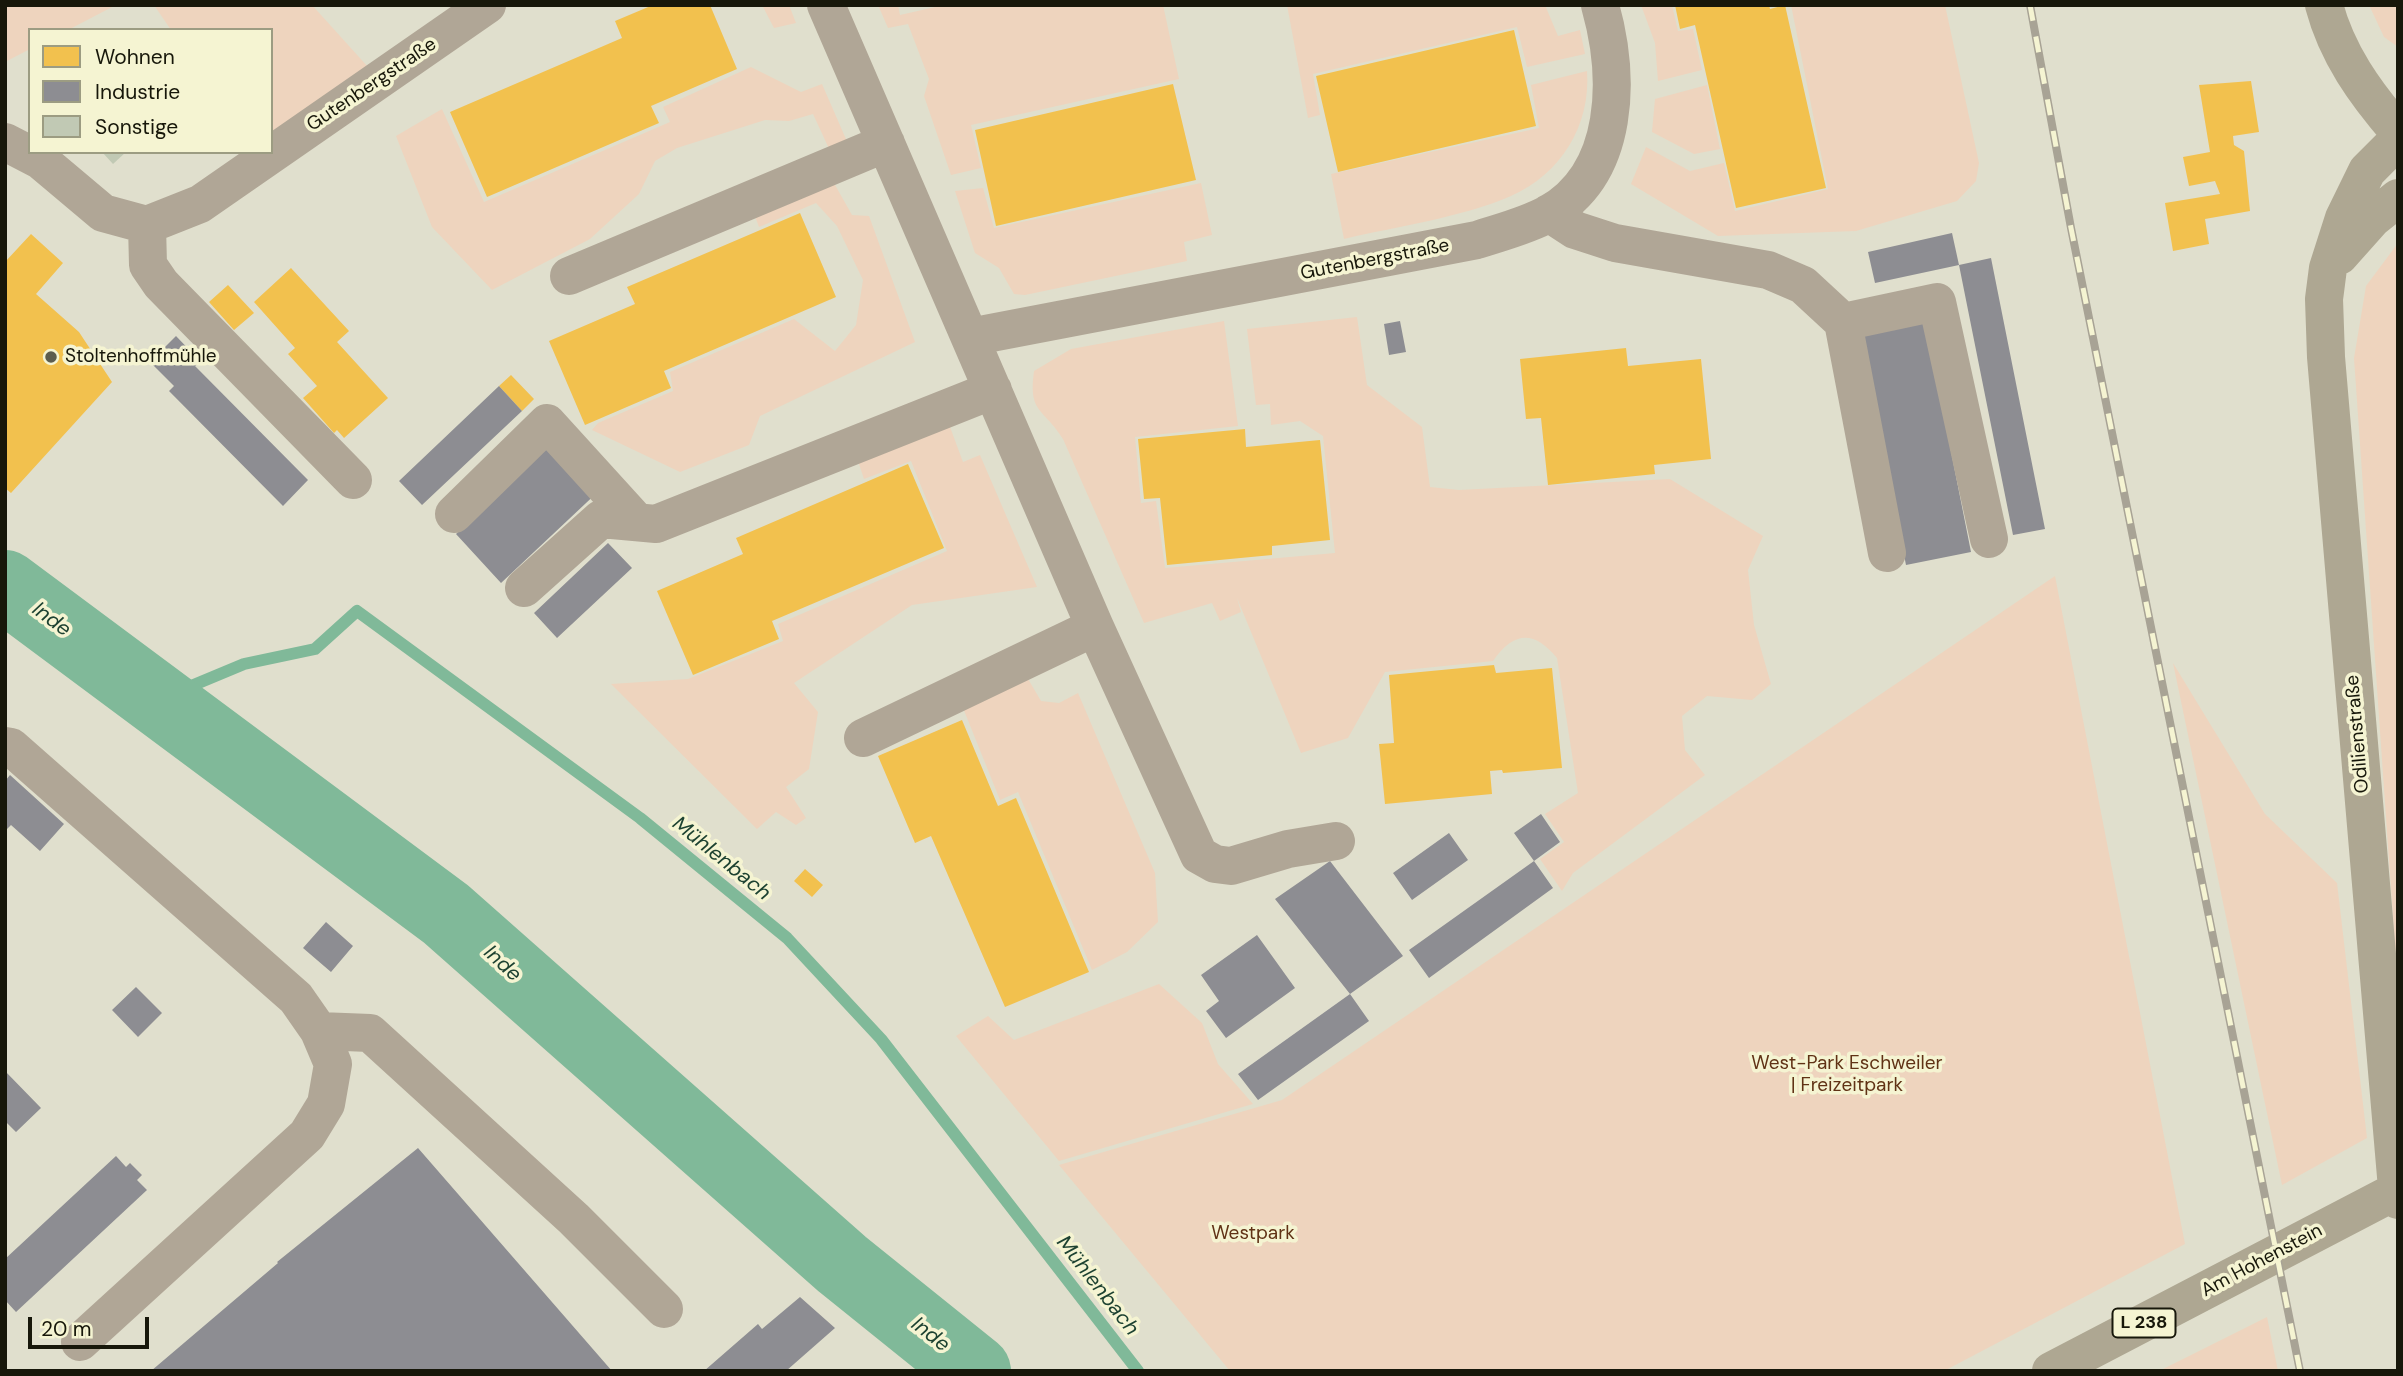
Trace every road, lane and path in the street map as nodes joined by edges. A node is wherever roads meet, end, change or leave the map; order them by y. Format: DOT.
graph roads {
  1 [pos="487,5"];
  2 [pos="826,5"];
  3 [pos="1600,5"];
  4 [pos="2324,5"];
  5 [pos="2398,131"];
  6 [pos="2398,140"];
  7 [pos="5,142"];
  8 [pos="886,143"];
  9 [pos="273,152"];
  10 [pos="28,153"];
  11 [pos="30,154"];
  12 [pos="270,154"];
  13 [pos="2398,198"];
  14 [pos="1549,213"];
  15 [pos="147,225"];
  16 [pos="2328,268"];
  17 [pos="569,276"];
  18 [pos="1843,322"];
  19 [pos="970,337"];
  20 [pos="993,390"];
  21 [pos="353,480"];
  22 [pos="454,514"];
  23 [pos="637,522"];
  24 [pos="1989,538"];
  25 [pos="1887,553"];
  26 [pos="524,588"];
  27 [pos="1095,627"];
  28 [pos="863,738"];
  29 [pos="5,746"];
  30 [pos="1336,841"];
  31 [pos="319,1031"];
  32 [pos="2398,1190"];
  33 [pos="2398,1200"];
  34 [pos="664,1309"];
  35 [pos="80,1342"];
  36 [pos="2051,1371"];
  1 -- 9 [label="street, Gutenbergstraße"];
  2 -- 8 [label="street"];
  3 -- 14 [label="street, Gutenbergstraße"];
  4 -- 5 [label="main road"];
  6 -- 16 [label="main road, Odilienstraße"];
  7 -- 10 [label="street"];
  8 -- 17 [label="street"];
  8 -- 19 [label="street"];
  11 -- 15 [label="street"];
  12 -- 15 [label="street, Gutenbergstraße"];
  13 -- 16 [label="main road"];
  14 -- 18 [label="street"];
  14 -- 19 [label="street, Gutenbergstraße"];
  15 -- 21 [label="street"];
  16 -- 33 [label="main road, Odilienstraße"];
  18 -- 24 [label="street"];
  18 -- 25 [label="street"];
  19 -- 20 [label="street"];
  20 -- 23 [label="street"];
  20 -- 27 [label="street"];
  22 -- 23 [label="street"];
  23 -- 26 [label="street"];
  27 -- 28 [label="street"];
  27 -- 30 [label="street"];
  29 -- 31 [label="street"];
  31 -- 34 [label="street"];
  31 -- 35 [label="street"];
  32 -- 36 [label="main road, Am Hohenstein / L 238"];
}
